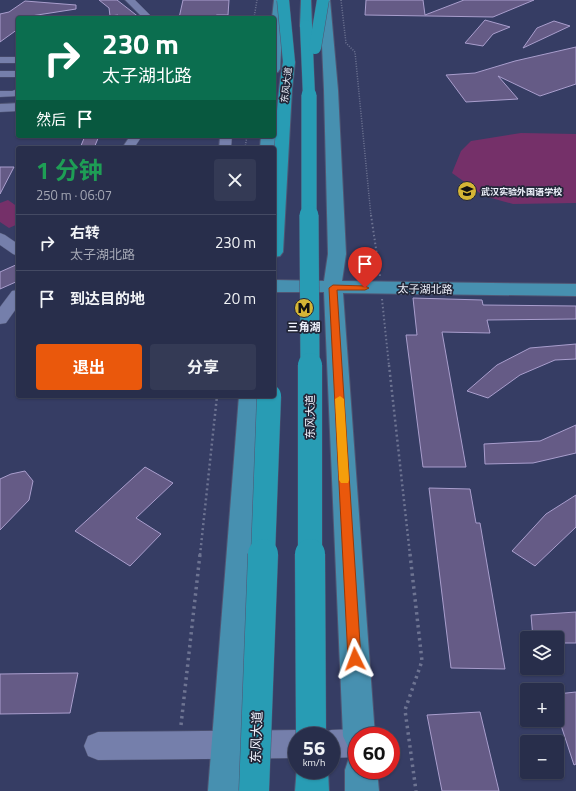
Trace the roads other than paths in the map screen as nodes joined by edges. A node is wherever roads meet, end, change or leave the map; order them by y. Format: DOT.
graph roads {
  1 [pos="130,0"];
  2 [pos="279,0"];
  3 [pos="283,0"];
  4 [pos="290,0"];
  5 [pos="306,0"];
  6 [pos="324,0"];
  7 [pos="146,16"];
  8 [pos="276,41"];
  9 [pos="0,60"];
  10 [pos="16,60"];
  11 [pos="288,62"];
  12 [pos="0,74"];
  13 [pos="16,74"];
  14 [pos="16,93"];
  15 [pos="0,94"];
  16 [pos="309,97"];
  17 [pos="0,108"];
  18 [pos="16,108"];
  19 [pos="276,219"];
  20 [pos="276,273"];
  21 [pos="576,275"];
  22 [pos="333,280"];
  23 [pos="380,281"];
  24 [pos="276,286"];
  25 [pos="576,290"];
  26 [pos="16,298"];
  27 [pos="0,319"];
  28 [pos="250,398"];
  29 [pos="269,398"];
  30 [pos="311,727"];
  31 [pos="358,727"];
  32 [pos="288,744"];
  33 [pos="228,745"];
  34 [pos="98,746"];
  35 [pos="312,779"];
  36 [pos="361,779"];
  37 [pos="225,791"];
  38 [pos="254,791"];
  39 [pos="312,791"];
  40 [pos="362,791"];
  1 -- 7 [label="street"];
  2 -- 8 [label="main road"];
  3 -- 11 [label="highway, bridge"];
  4 -- 11 [label="highway, bridge"];
  5 -- 16 [label="highway, bridge"];
  6 -- 16 [label="highway, bridge"];
  6 -- 22 [label="main road"];
  9 -- 10 [label="street"];
  11 -- 19 [label="highway, 东风大道"];
  12 -- 13 [label="street"];
  14 -- 15 [label="street"];
  16 -- 30 [label="highway, 东风大道, bridge"];
  17 -- 18 [label="street"];
  20 -- 22 [label="main road, 太子湖北路"];
  21 -- 23 [label="main road, 太子湖北路"];
  22 -- 23 [label="main road, 太子湖北路"];
  22 -- 24 [label="main road, 太子湖北路"];
  22 -- 31 [label="main road"];
  23 -- 25 [label="main road, 太子湖北路"];
  26 -- 27 [label="street"];
  28 -- 33 [label="main road"];
  29 -- 38 [label="highway, 东风大道, bridge"];
  32 -- 33 [label="street"];
  33 -- 34 [label="street"];
  33 -- 37 [label="main road"];
  35 -- 39 [label="highway"];
  36 -- 40 [label="main road"];
}
